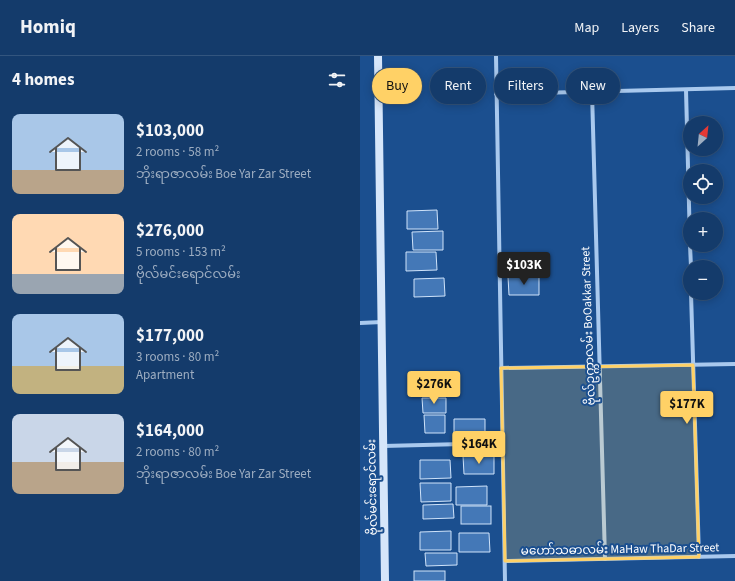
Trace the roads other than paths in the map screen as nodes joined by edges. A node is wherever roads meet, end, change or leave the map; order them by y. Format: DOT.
graph roads {
  1 [pos="378,56"];
  2 [pos="496,56"];
  3 [pos="496,68"];
  4 [pos="735,88"];
  5 [pos="686,90"];
  6 [pos="620,91"];
  7 [pos="496,104"];
  8 [pos="592,104"];
  9 [pos="689,212"];
  10 [pos="691,300"];
  11 [pos="382,322"];
  12 [pos="360,323"];
  13 [pos="735,364"];
  14 [pos="693,365"];
  15 [pos="599,366"];
  16 [pos="501,368"];
  17 [pos="503,443"];
  18 [pos="383,446"];
  19 [pos="735,556"];
  20 [pos="699,557"];
  21 [pos="605,559"];
  22 [pos="505,562"];
  23 [pos="385,581"];
  24 [pos="505,581"];
  1 -- 11 [label="street, ဗိုလ်မင်းရောင်လမ်း"];
  2 -- 3 [label="street"];
  4 -- 5 [label="street"];
  5 -- 6 [label="street"];
  5 -- 9 [label="street"];
  7 -- 16 [label="street"];
  8 -- 15 [label="street, ဗိုလ်ဥက္ကာလမ်း BoOakkar Street"];
  10 -- 14 [label="street"];
  11 -- 12 [label="street"];
  11 -- 18 [label="street, ဗိုလ်မင်းရောင်လမ်း"];
  13 -- 14 [label="street"];
  14 -- 15 [label="street"];
  14 -- 20 [label="street"];
  15 -- 16 [label="street"];
  15 -- 21 [label="street, ဗိုလ်ဥက္ကာလမ်း BoOakkar Street"];
  16 -- 17 [label="street"];
  17 -- 18 [label="street"];
  17 -- 22 [label="street"];
  18 -- 23 [label="street, ဗိုလ်မင်းရောင်လမ်း"];
  19 -- 20 [label="street, မဟော်သဓာလမ်း MaHaw ThaDar Street"];
  20 -- 21 [label="street, မဟော်သဓာလမ်း MaHaw ThaDar Street"];
  21 -- 22 [label="street, မဟော်သဓာလမ်း MaHaw ThaDar Street"];
  22 -- 24 [label="street"];
}
